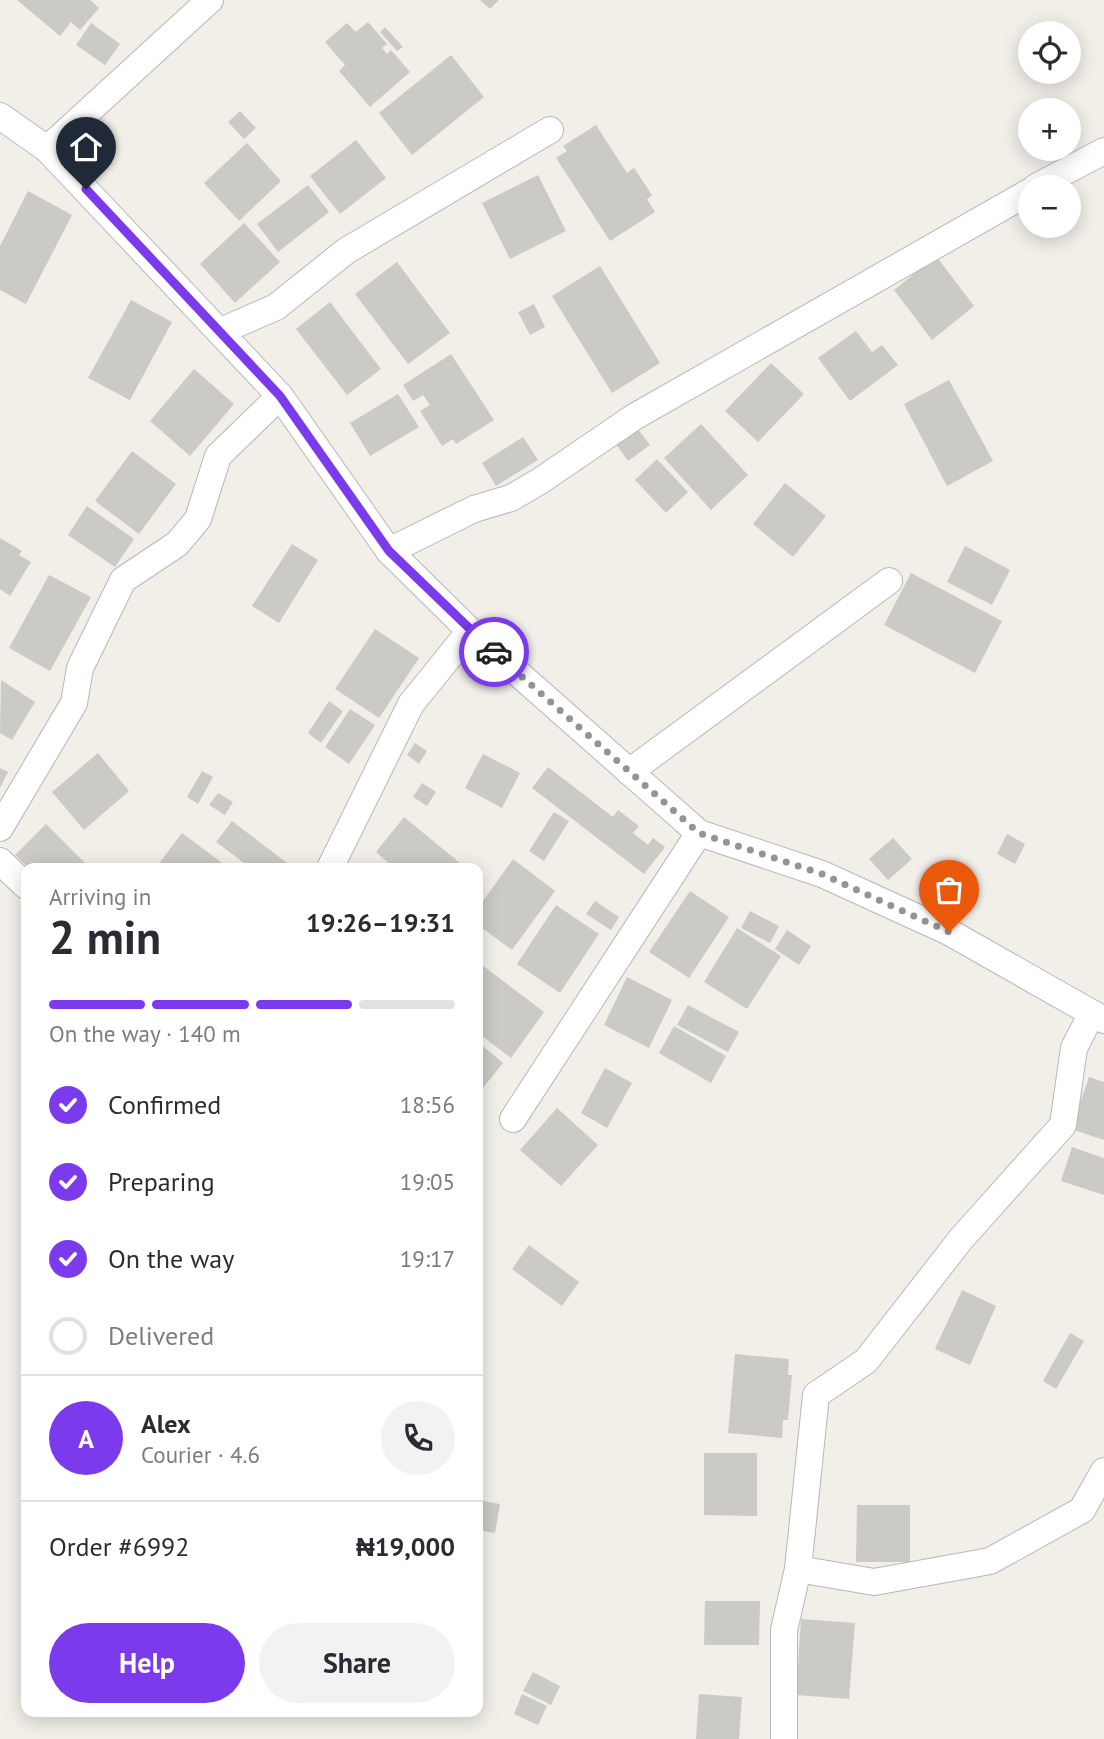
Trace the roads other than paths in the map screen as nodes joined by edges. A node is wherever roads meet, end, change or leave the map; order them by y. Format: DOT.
graph roads {
  1 [pos="210,0"];
  2 [pos="0,116"];
  3 [pos="550,130"];
  4 [pos="47,149"];
  5 [pos="1104,151"];
  6 [pos="1059,175"];
  7 [pos="1018,198"];
  8 [pos="221,331"];
  9 [pos="280,396"];
  10 [pos="389,551"];
  11 [pos="889,581"];
  12 [pos="470,631"];
  13 [pos="629,772"];
  14 [pos="0,828"];
  15 [pos="699,833"];
  16 [pos="0,861"];
  17 [pos="332,863"];
  18 [pos="21,881"];
  19 [pos="1098,1017"];
  20 [pos="513,1119"];
  21 [pos="1104,1471"];
  22 [pos="798,1569"];
  23 [pos="784,1739"];
  1 -- 4 [label="street"];
  2 -- 4 [label="street"];
  3 -- 8 [label="street"];
  4 -- 8 [label="street"];
  5 -- 6 [label="street"];
  7 -- 10 [label="street"];
  8 -- 9 [label="street"];
  9 -- 10 [label="street"];
  9 -- 14 [label="street"];
  10 -- 12 [label="street"];
  11 -- 13 [label="street"];
  12 -- 13 [label="street"];
  12 -- 17 [label="street"];
  13 -- 15 [label="street"];
  15 -- 19 [label="street"];
  15 -- 20 [label="street"];
  16 -- 18 [label="street"];
  19 -- 22 [label="street"];
  21 -- 22 [label="street"];
  22 -- 23 [label="street"];
}
